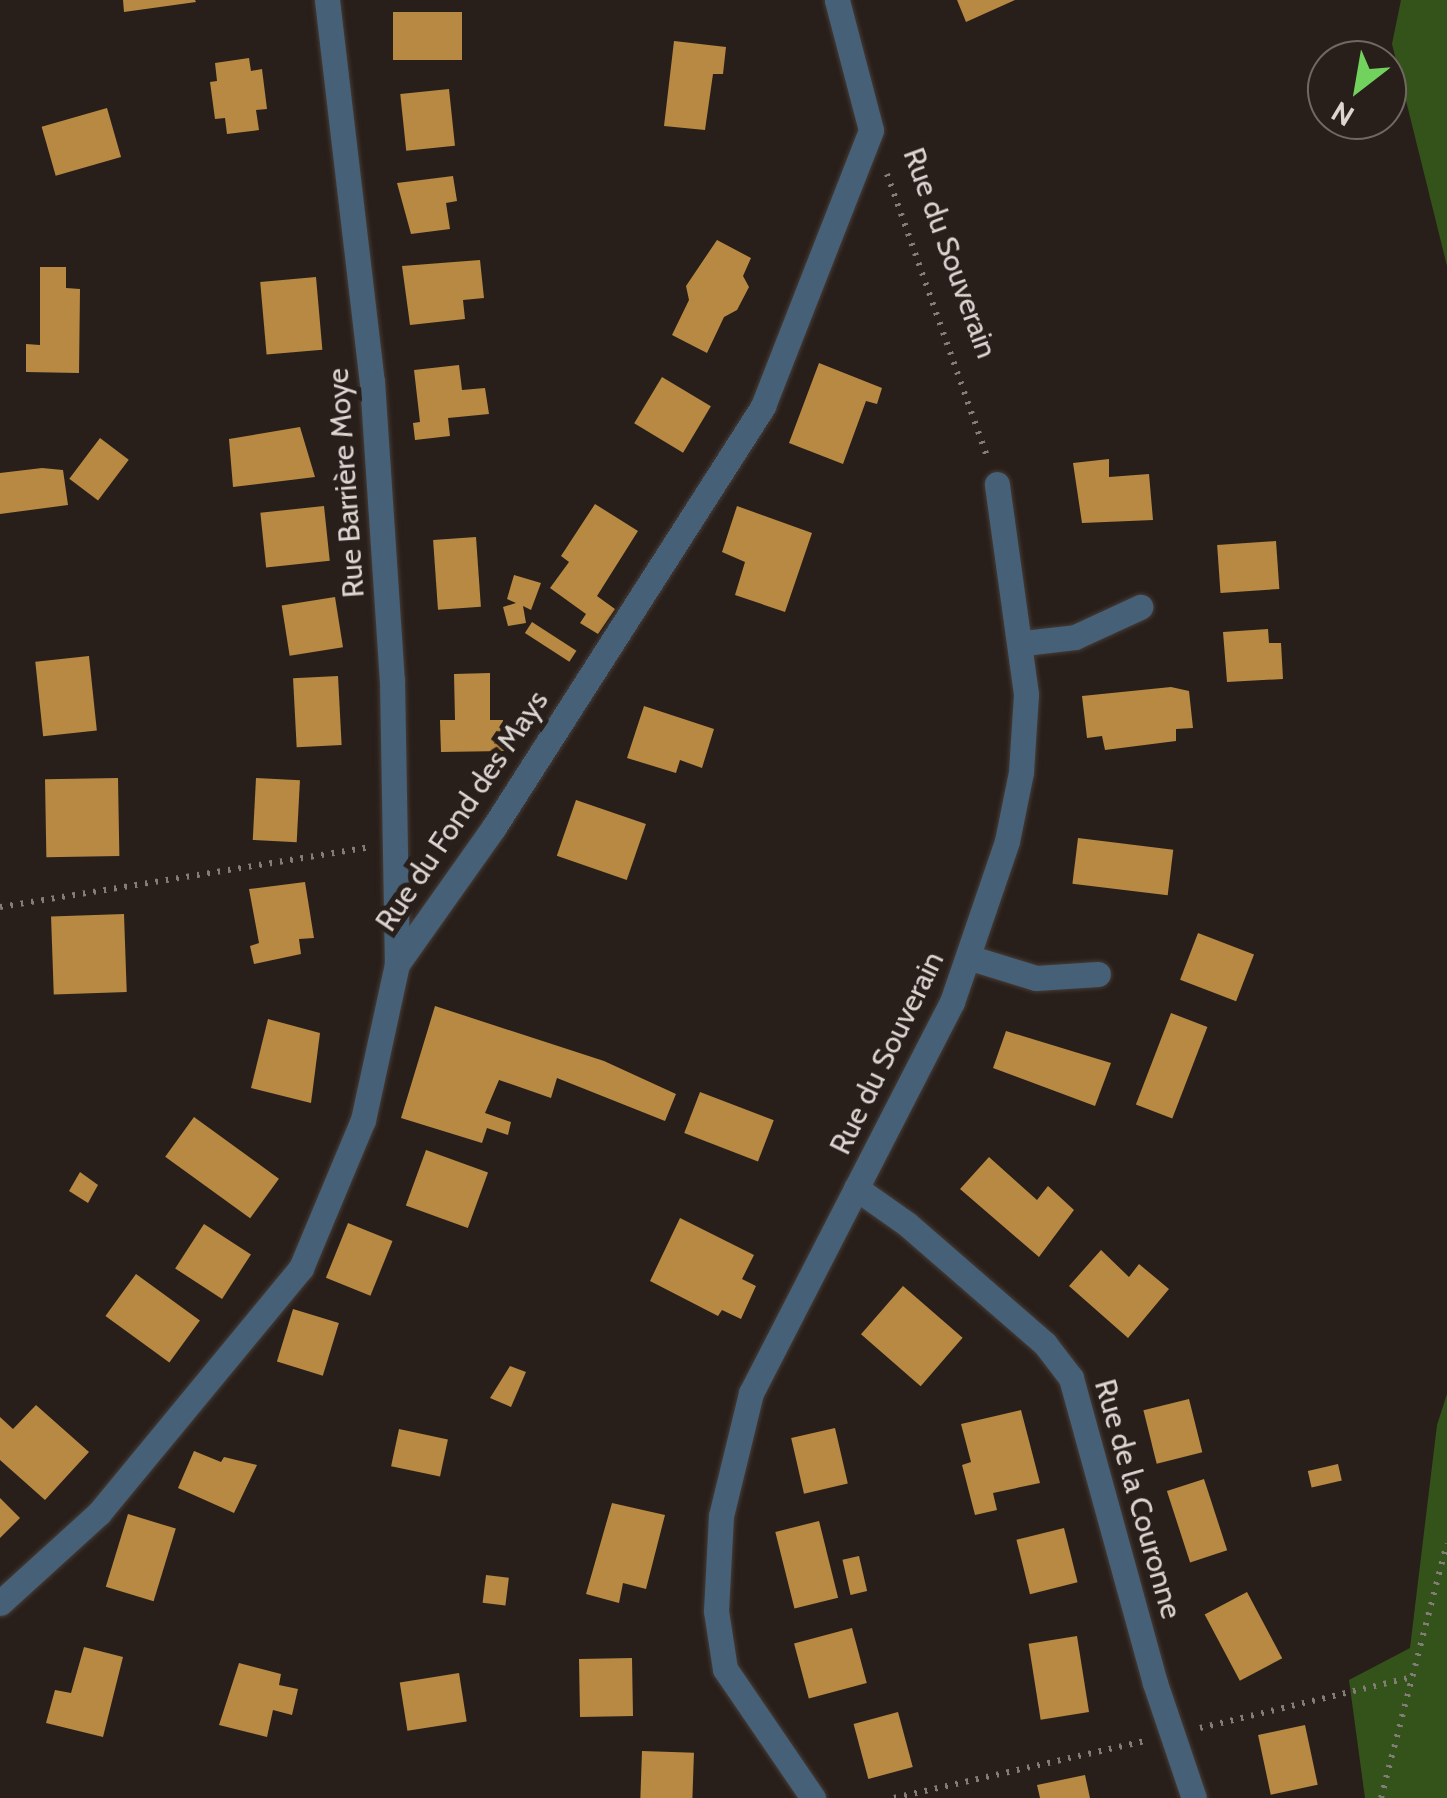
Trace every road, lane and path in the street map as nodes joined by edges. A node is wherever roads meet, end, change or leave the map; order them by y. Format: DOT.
graph roads {
  1 [pos="327,0"];
  2 [pos="837,0"];
  3 [pos="871,130"];
  4 [pos="997,484"];
  5 [pos="1140,606"];
  6 [pos="1024,642"];
  7 [pos="395,842"];
  8 [pos="0,907"];
  9 [pos="971,958"];
  10 [pos="396,964"];
  11 [pos="1098,974"];
  12 [pos="856,1188"];
  13 [pos="1447,1543"];
  14 [pos="0,1604"];
  15 [pos="1413,1677"];
  16 [pos="1173,1734"];
  17 [pos="812,1798"];
  18 [pos="894,1798"];
  19 [pos="1194,1798"];
  20 [pos="1381,1798"];
  1 -- 7 [label="street, Rue Barrière Moye"];
  2 -- 3 [label="street"];
  3 -- 4 [label="path, Rue du Souverain"];
  3 -- 10 [label="street, Rue du Fond des Mays"];
  4 -- 6 [label="street, Rue du Souverain"];
  5 -- 6 [label="street"];
  6 -- 9 [label="street, Rue du Souverain"];
  7 -- 8 [label="path"];
  7 -- 10 [label="street, Rue Barrière Moye"];
  9 -- 11 [label="street"];
  9 -- 12 [label="street, Rue du Souverain"];
  10 -- 14 [label="street, Rue du Fond des Mays"];
  12 -- 16 [label="street, Rue de la Couronne"];
  12 -- 17 [label="street, Rue du Souverain"];
  13 -- 15 [label="path"];
  15 -- 16 [label="path"];
  15 -- 20 [label="path"];
  16 -- 18 [label="path"];
  16 -- 19 [label="street, Rue de la Couronne"];
}
